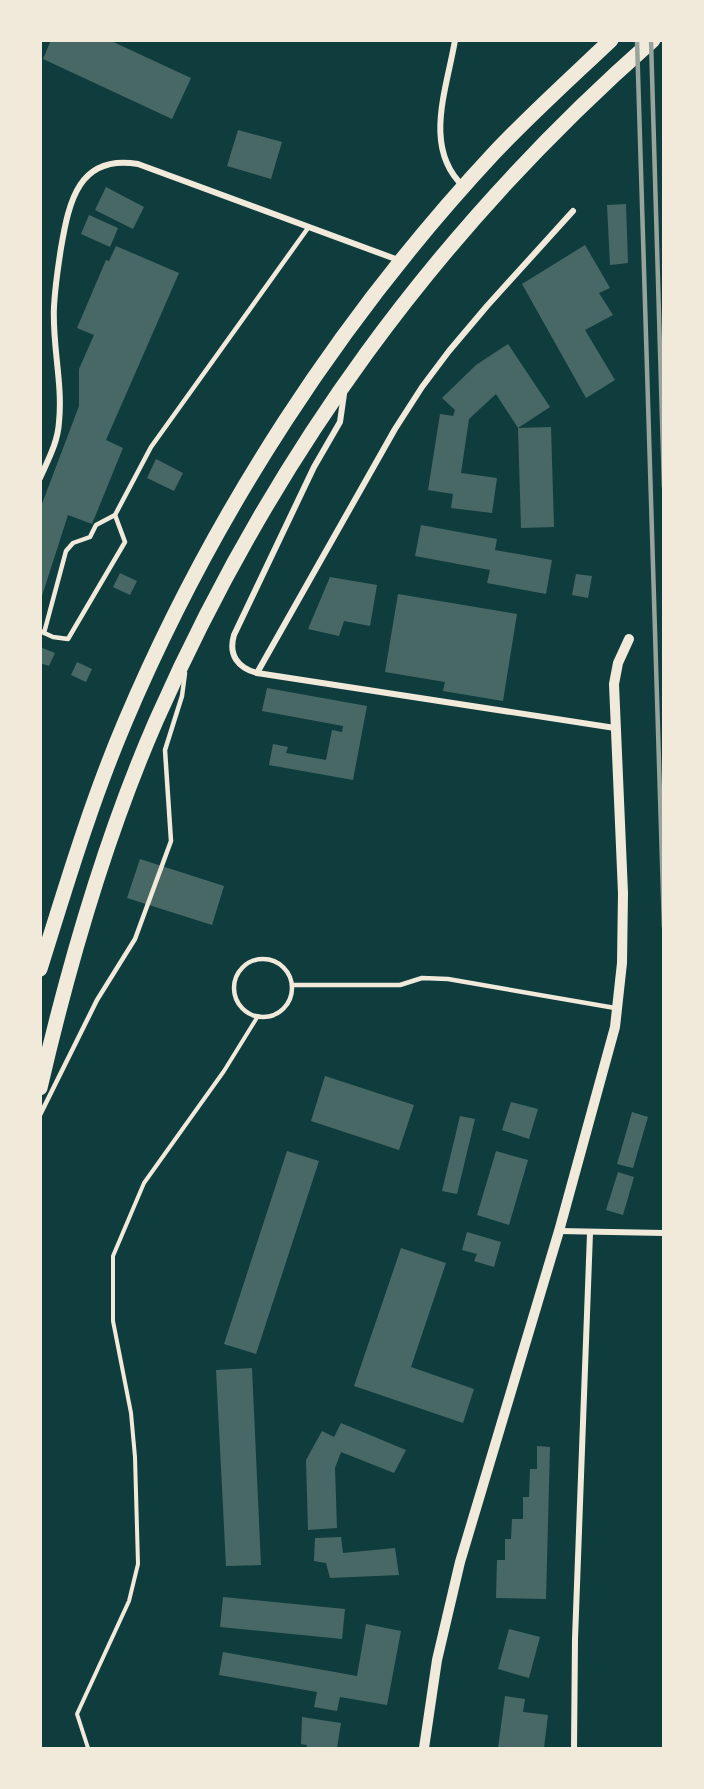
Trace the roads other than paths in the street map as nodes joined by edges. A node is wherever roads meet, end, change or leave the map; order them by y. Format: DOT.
graph roads {
  1 [pos="455,40"];
  2 [pos="611,40"];
  3 [pos="653,40"];
  4 [pos="465,188"];
  5 [pos="573,211"];
  6 [pos="308,228"];
  7 [pos="401,261"];
  8 [pos="346,381"];
  9 [pos="40,478"];
  10 [pos="116,515"];
  11 [pos="42,632"];
  12 [pos="629,639"];
  13 [pos="184,661"];
  14 [pos="257,673"];
  15 [pos="615,728"];
  16 [pos="40,969"];
  17 [pos="292,985"];
  18 [pos="618,1009"];
  19 [pos="40,1088"];
  20 [pos="40,1116"];
  21 [pos="559,1232"];
  22 [pos="590,1233"];
  23 [pos="663,1233"];
  24 [pos="424,1749"];
  25 [pos="574,1749"];
  1 -- 4 [label="street"];
  2 -- 4 [label="main road"];
  3 -- 8 [label="main road"];
  4 -- 7 [label="main road"];
  5 -- 14 [label="street"];
  6 -- 7 [label="street"];
  6 -- 9 [label="street"];
  6 -- 10 [label="lane"];
  7 -- 16 [label="main road"];
  8 -- 13 [label="main road"];
  8 -- 14 [label="street"];
  10 -- 11 [label="lane"];
  10 -- 11 [label="lane"];
  12 -- 15 [label="street"];
  13 -- 19 [label="main road"];
  13 -- 20 [label="lane"];
  14 -- 15 [label="street"];
  15 -- 18 [label="street"];
  17 -- 17 [label="lane"];
  17 -- 18 [label="lane"];
  18 -- 21 [label="street"];
  21 -- 22 [label="street"];
  21 -- 24 [label="street"];
  22 -- 23 [label="street"];
  22 -- 25 [label="street"];
}
